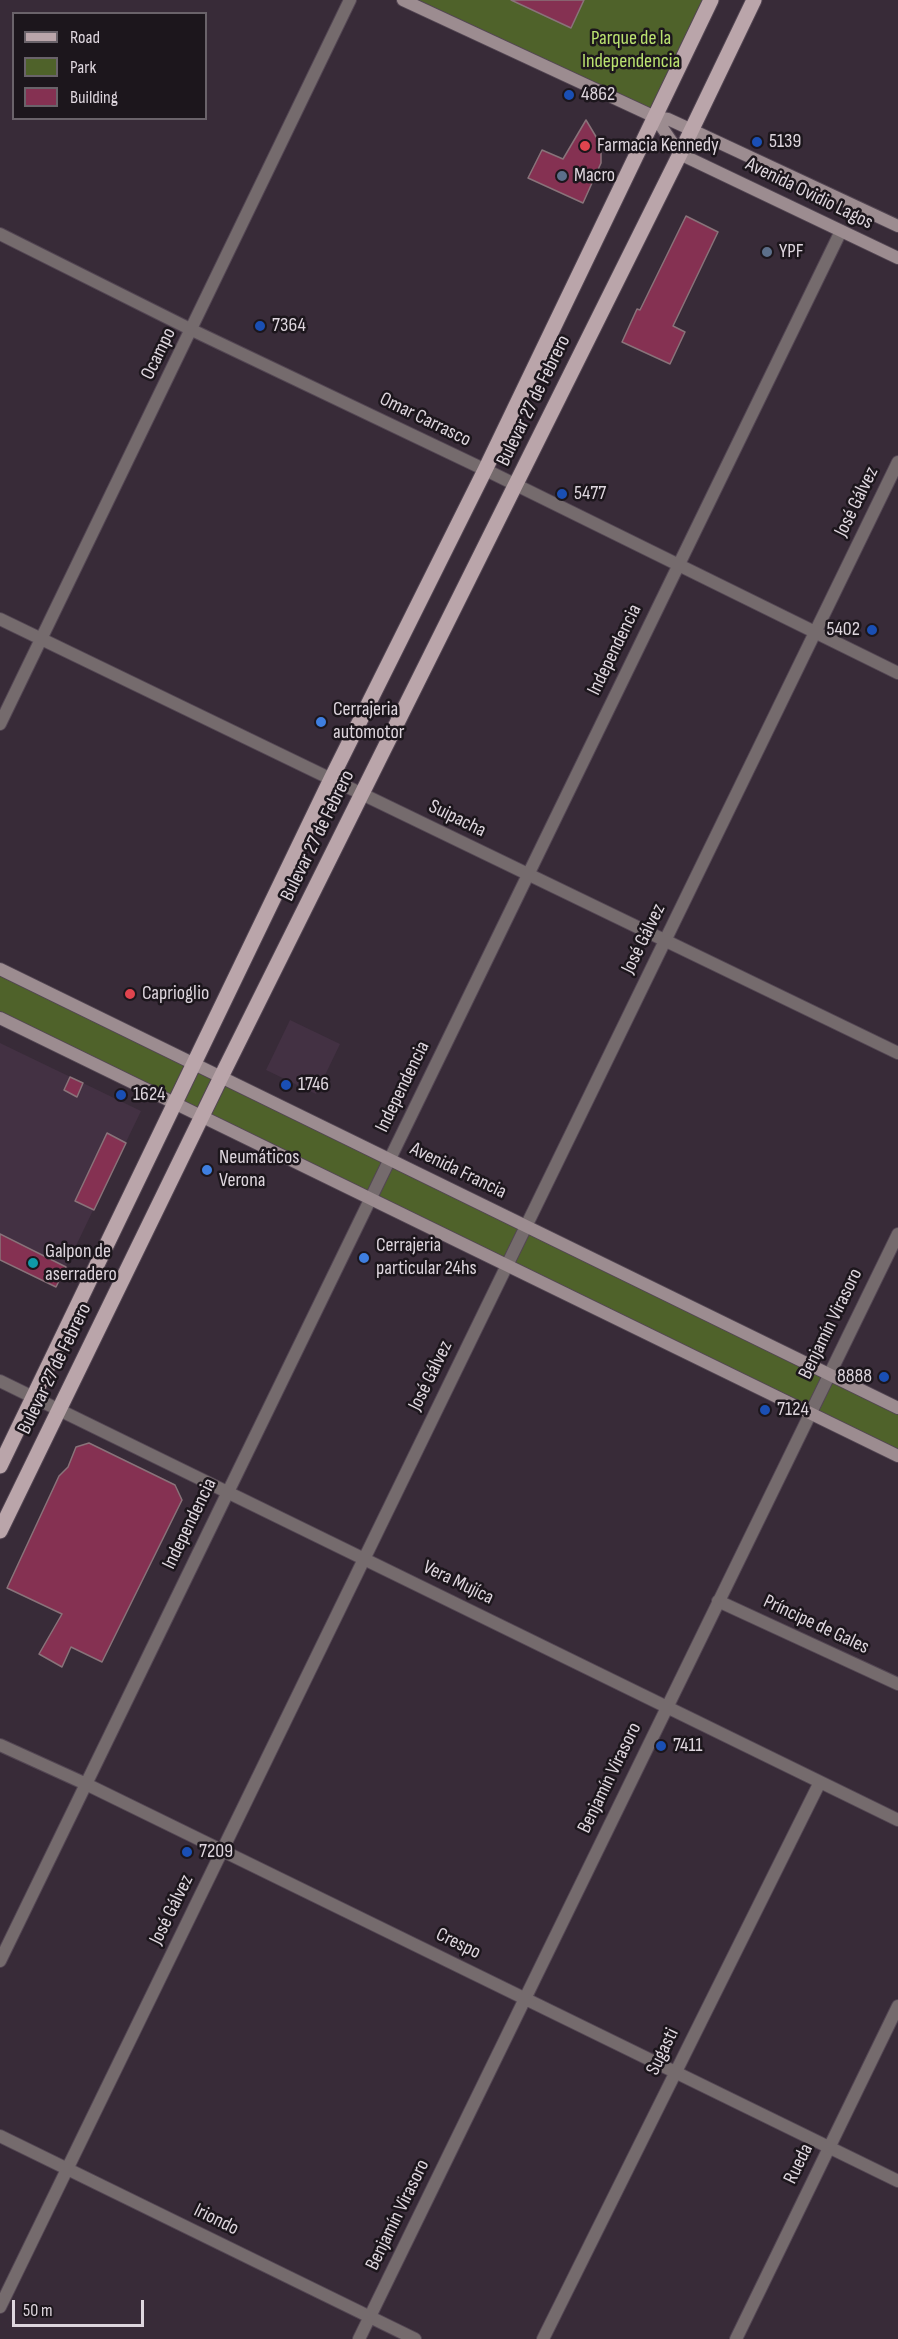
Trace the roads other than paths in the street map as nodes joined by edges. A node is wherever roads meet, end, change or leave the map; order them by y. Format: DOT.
graph roads {
  1 [pos="350,0"];
  2 [pos="403,0"];
  3 [pos="711,0"];
  4 [pos="754,0"];
  5 [pos="655,117"];
  6 [pos="692,130"];
  7 [pos="680,154"];
  8 [pos="898,226"];
  9 [pos="840,231"];
  10 [pos="0,234"];
  11 [pos="898,258"];
  12 [pos="192,330"];
  13 [pos="898,462"];
  14 [pos="485,470"];
  15 [pos="515,486"];
  16 [pos="678,565"];
  17 [pos="0,619"];
  18 [pos="815,632"];
  19 [pos="41,639"];
  20 [pos="898,673"];
  21 [pos="0,724"];
  22 [pos="331,779"];
  23 [pos="362,794"];
  24 [pos="528,874"];
  25 [pos="665,941"];
  26 [pos="0,969"];
  27 [pos="0,1017"];
  28 [pos="898,1053"];
  29 [pos="194,1064"];
  30 [pos="221,1077"];
  31 [pos="175,1103"];
  32 [pos="202,1116"];
  33 [pos="390,1159"];
  34 [pos="370,1198"];
  35 [pos="526,1226"];
  36 [pos="898,1234"];
  37 [pos="507,1265"];
  38 [pos="829,1374"];
  39 [pos="0,1381"];
  40 [pos="34,1398"];
  41 [pos="898,1408"];
  42 [pos="59,1410"];
  43 [pos="810,1413"];
  44 [pos="898,1456"];
  45 [pos="0,1466"];
  46 [pos="227,1493"];
  47 [pos="0,1531"];
  48 [pos="364,1560"];
  49 [pos="718,1601"];
  50 [pos="898,1684"];
  51 [pos="666,1707"];
  52 [pos="0,1745"];
  53 [pos="820,1782"];
  54 [pos="86,1784"];
  55 [pos="898,1820"];
  56 [pos="222,1851"];
  57 [pos="0,1961"];
  58 [pos="525,1998"];
  59 [pos="898,2006"];
  60 [pos="675,2072"];
  61 [pos="0,2136"];
  62 [pos="828,2147"];
  63 [pos="67,2169"];
  64 [pos="898,2181"];
  65 [pos="0,2307"];
  66 [pos="370,2317"];
  67 [pos="359,2339"];
  68 [pos="415,2339"];
  69 [pos="543,2339"];
  70 [pos="736,2339"];
  1 -- 12 [label="street, Ocampo"];
  2 -- 5 [label="main road, Avenida Ovidio Lagos"];
  3 -- 5 [label="main road, Bulevar 27 de Febrero"];
  4 -- 6 [label="main road, Bulevar 27 de Febrero"];
  5 -- 6 [label="main road, Avenida Ovidio Lagos"];
  5 -- 7 [label="main road"];
  5 -- 14 [label="main road, Bulevar 27 de Febrero"];
  6 -- 7 [label="main road, Bulevar 27 de Febrero"];
  6 -- 8 [label="main road, Avenida Ovidio Lagos"];
  7 -- 9 [label="main road, Avenida Ovidio Lagos"];
  7 -- 15 [label="main road, Bulevar 27 de Febrero"];
  9 -- 11 [label="main road, Avenida Ovidio Lagos"];
  9 -- 16 [label="street, Independencia"];
  10 -- 12 [label="street, Omar Carrasco"];
  12 -- 14 [label="street, Omar Carrasco"];
  12 -- 19 [label="street, Ocampo"];
  13 -- 18 [label="street, José Gálvez"];
  14 -- 15 [label="street, Omar Carrasco"];
  14 -- 22 [label="main road, Bulevar 27 de Febrero"];
  15 -- 16 [label="street, Omar Carrasco"];
  15 -- 23 [label="main road, Bulevar 27 de Febrero"];
  16 -- 18 [label="street, Omar Carrasco"];
  16 -- 24 [label="street, Independencia"];
  17 -- 19 [label="street, Suipacha"];
  18 -- 20 [label="street, Omar Carrasco"];
  18 -- 25 [label="street, José Gálvez"];
  19 -- 21 [label="street, Ocampo"];
  19 -- 22 [label="street, Suipacha"];
  22 -- 23 [label="street, Suipacha"];
  22 -- 29 [label="main road, Bulevar 27 de Febrero"];
  23 -- 24 [label="street, Suipacha"];
  23 -- 30 [label="main road, Bulevar 27 de Febrero"];
  24 -- 25 [label="street, Suipacha"];
  24 -- 33 [label="street, Independencia"];
  25 -- 28 [label="street, Suipacha"];
  25 -- 35 [label="street, José Gálvez"];
  26 -- 29 [label="main road, Avenida Francia"];
  27 -- 31 [label="main road"];
  29 -- 30 [label="main road, Avenida Francia"];
  29 -- 31 [label="main road, Bulevar 27 de Febrero"];
  30 -- 32 [label="main road, Bulevar 27 de Febrero"];
  30 -- 33 [label="main road, Avenida Francia"];
  31 -- 32 [label="main road"];
  31 -- 40 [label="main road, Bulevar 27 de Febrero"];
  32 -- 34 [label="main road"];
  32 -- 42 [label="main road, Bulevar 27 de Febrero"];
  33 -- 34 [label="street, Independencia"];
  33 -- 35 [label="main road, Avenida Francia"];
  34 -- 37 [label="main road"];
  34 -- 46 [label="street, Independencia"];
  35 -- 37 [label="street, José Gálvez"];
  35 -- 38 [label="main road, Avenida Francia"];
  36 -- 38 [label="street, Benjamín Virasoro"];
  37 -- 43 [label="main road"];
  37 -- 48 [label="street, José Gálvez"];
  38 -- 41 [label="main road, Avenida Francia"];
  38 -- 43 [label="street, Benjamín Virasoro"];
  39 -- 40 [label="street, Vera Mujíca"];
  40 -- 42 [label="street, Vera Mujíca"];
  40 -- 45 [label="main road, Bulevar 27 de Febrero"];
  42 -- 46 [label="street, Vera Mujíca"];
  42 -- 47 [label="main road, Bulevar 27 de Febrero"];
  43 -- 44 [label="main road"];
  43 -- 49 [label="street, Benjamín Virasoro"];
  46 -- 48 [label="street, Vera Mujíca"];
  46 -- 54 [label="street, Independencia"];
  48 -- 51 [label="street, Vera Mujíca"];
  48 -- 56 [label="street, José Gálvez"];
  49 -- 50 [label="street, Príncipe de Gales"];
  49 -- 51 [label="street, Benjamín Virasoro"];
  51 -- 53 [label="street, Vera Mujíca"];
  51 -- 58 [label="street, Benjamín Virasoro"];
  52 -- 54 [label="street, Crespo"];
  53 -- 55 [label="street, Vera Mujíca"];
  53 -- 60 [label="street, Sugasti"];
  54 -- 56 [label="street, Crespo"];
  54 -- 57 [label="street, Independencia"];
  56 -- 58 [label="street, Crespo"];
  56 -- 63 [label="street, José Gálvez"];
  58 -- 60 [label="street, Crespo"];
  58 -- 66 [label="street, Benjamín Virasoro"];
  59 -- 62 [label="street, Rueda"];
  60 -- 62 [label="street, Crespo"];
  60 -- 69 [label="street, Sugasti"];
  61 -- 63 [label="street, Iriondo"];
  62 -- 64 [label="street, Crespo"];
  62 -- 70 [label="street, Rueda"];
  63 -- 65 [label="street, José Gálvez"];
  63 -- 66 [label="street, Iriondo"];
  66 -- 67 [label="street, Benjamín Virasoro"];
  66 -- 68 [label="street, Iriondo"];
}
